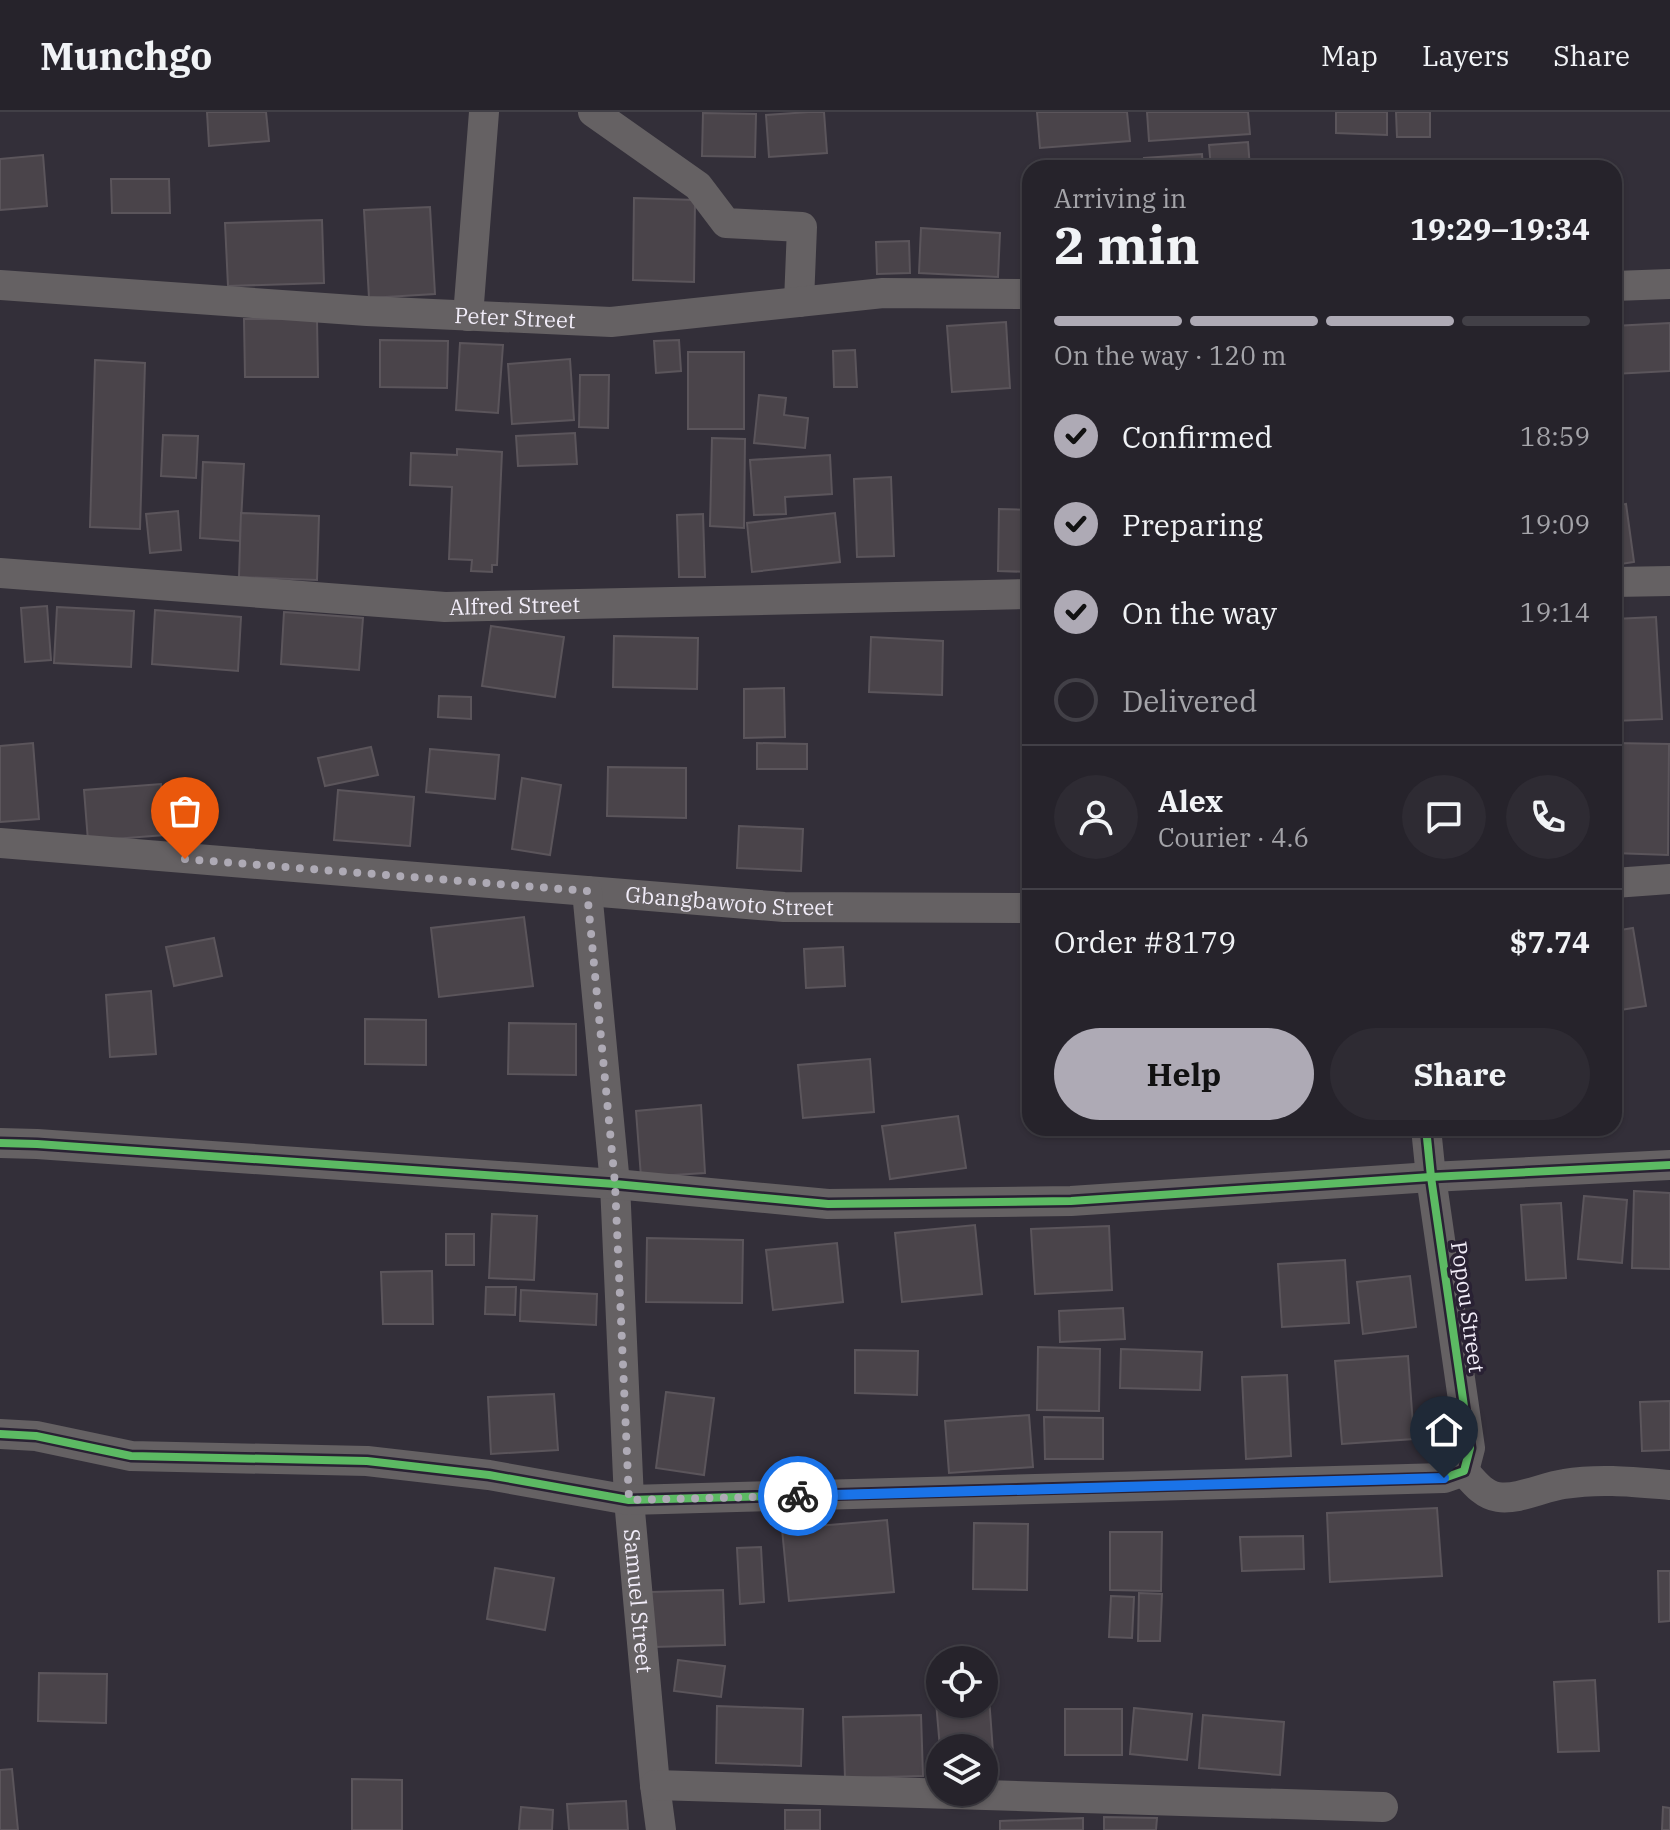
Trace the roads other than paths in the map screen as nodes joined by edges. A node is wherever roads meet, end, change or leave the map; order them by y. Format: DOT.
graph roads {
  1 [pos="484,112"];
  2 [pos="593,112"];
  3 [pos="1670,284"];
  4 [pos="0,285"];
  5 [pos="1622,286"];
  6 [pos="1022,294"];
  7 [pos="799,302"];
  8 [pos="468,316"];
  9 [pos="0,573"];
  10 [pos="1670,581"];
  11 [pos="1622,582"];
  12 [pos="1022,594"];
  13 [pos="0,843"];
  14 [pos="1670,879"];
  15 [pos="1622,882"];
  16 [pos="587,891"];
  17 [pos="1022,908"];
  18 [pos="1427,1136"];
  19 [pos="0,1143"];
  20 [pos="1670,1165"];
  21 [pos="1431,1177"];
  22 [pos="615,1184"];
  23 [pos="0,1434"];
  24 [pos="1464,1471"];
  25 [pos="1670,1485"];
  26 [pos="629,1500"];
  27 [pos="655,1785"];
  28 [pos="1383,1807"];
  29 [pos="661,1830"];
  1 -- 8 [label="street"];
  2 -- 7 [label="street"];
  3 -- 5 [label="street"];
  4 -- 8 [label="street, Peter Street"];
  6 -- 7 [label="street, Peter Street"];
  7 -- 8 [label="street, Peter Street"];
  9 -- 12 [label="street, Alfred Street"];
  10 -- 11 [label="street"];
  13 -- 16 [label="street, Gbangbawoto Street"];
  14 -- 15 [label="street"];
  16 -- 17 [label="street, Gbangbawoto Street"];
  16 -- 22 [label="street, Samuel Street"];
  18 -- 21 [label="street, Popou Street"];
  19 -- 22 [label="street"];
  20 -- 21 [label="street"];
  21 -- 22 [label="street"];
  21 -- 24 [label="street, Popou Street"];
  22 -- 26 [label="street, Samuel Street"];
  23 -- 26 [label="street"];
  24 -- 25 [label="street"];
  24 -- 26 [label="street"];
  26 -- 27 [label="street, Samuel Street"];
  27 -- 28 [label="street"];
  27 -- 29 [label="street, Samuel Street"];
}
